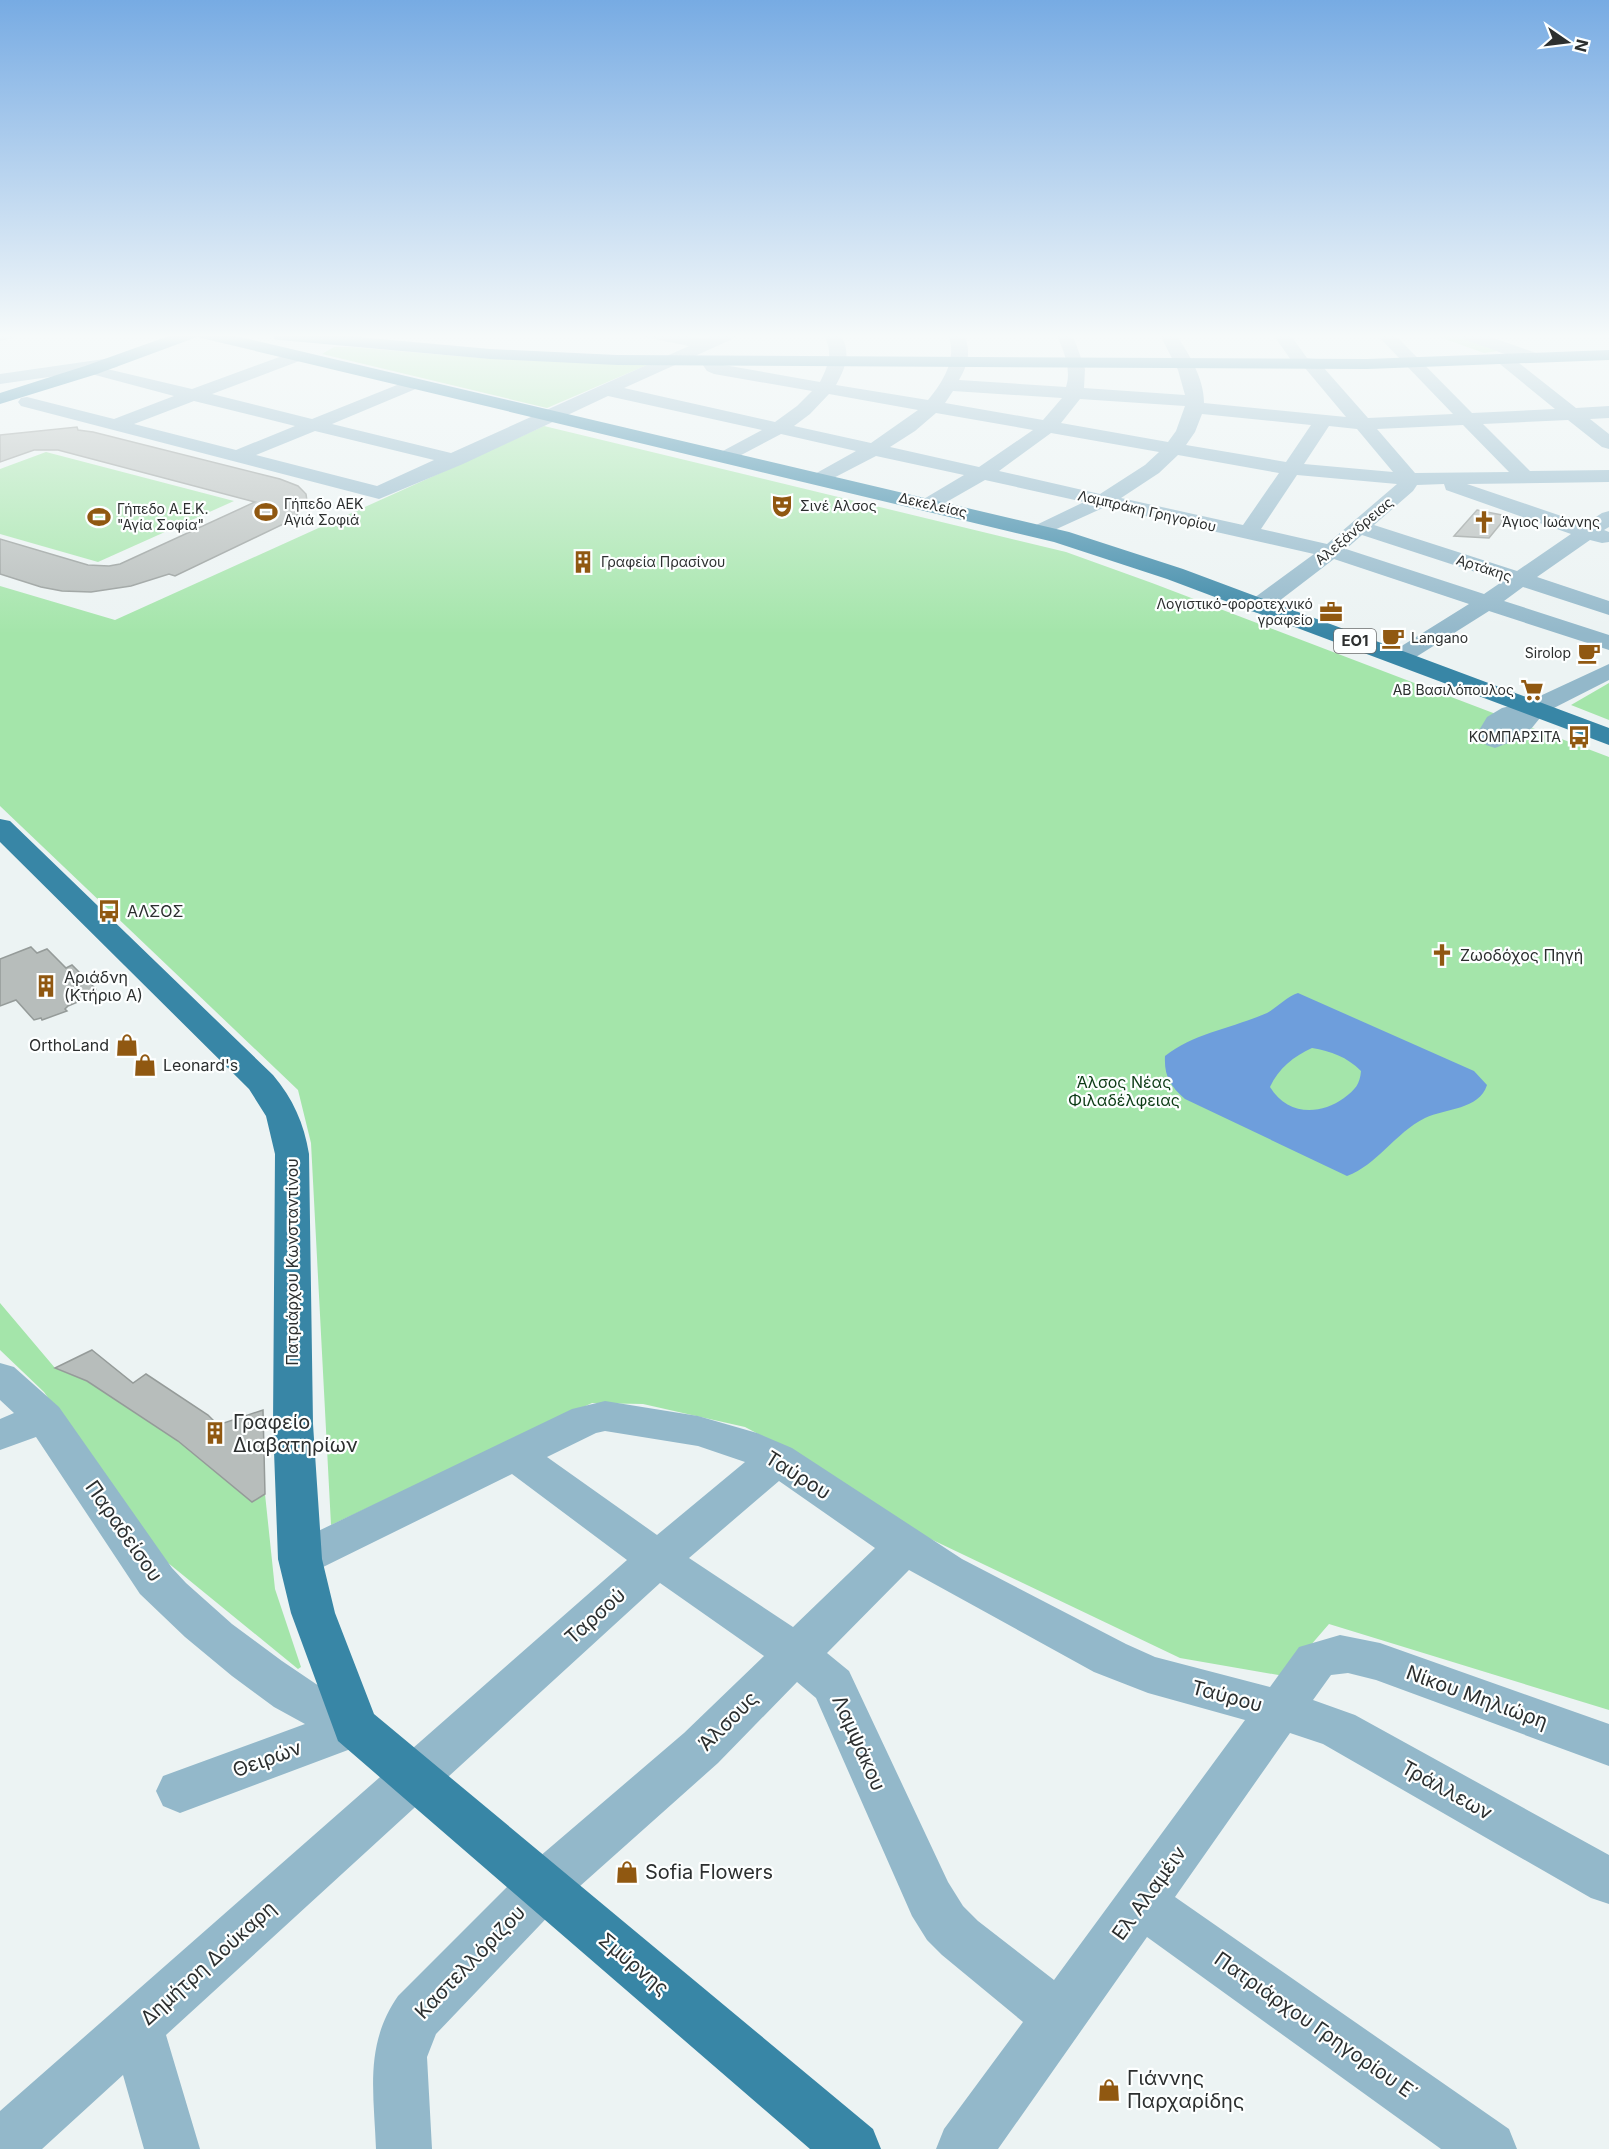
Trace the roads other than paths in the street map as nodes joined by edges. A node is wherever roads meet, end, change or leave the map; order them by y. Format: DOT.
graph roads {
  1 [pos="147,433"];
  2 [pos="293,433"];
  3 [pos="347,433"];
  4 [pos="513,433"];
  5 [pos="630,433"];
  6 [pos="769,433"];
  7 [pos="797,433"];
  8 [pos="897,433"];
  9 [pos="1040,433"];
  10 [pos="1086,433"];
  11 [pos="1181,433"];
  12 [pos="1315,433"];
  13 [pos="1373,433"];
  14 [pos="1483,433"];
  15 [pos="1597,433"];
  16 [pos="1609,443"];
  17 [pos="1174,448"];
  18 [pos="871,449"];
  19 [pos="238,456"];
  20 [pos="726,456"];
  21 [pos="456,460"];
  22 [pos="1292,469"];
  23 [pos="982,473"];
  24 [pos="1609,476"];
  25 [pos="1525,477"];
  26 [pos="1431,478"];
  27 [pos="820,479"];
  28 [pos="1410,479"];
  29 [pos="1101,500"];
  30 [pos="929,504"];
  31 [pos="1609,517"];
  32 [pos="1358,527"];
  33 [pos="1039,531"];
  34 [pos="1587,532"];
  35 [pos="1248,533"];
  36 [pos="1609,540"];
  37 [pos="1331,551"];
  38 [pos="1520,579"];
  39 [pos="1486,603"];
  40 [pos="1258,606"];
  41 [pos="1609,608"];
  42 [pos="1609,644"];
  43 [pos="1400,657"];
  44 [pos="1609,671"];
  45 [pos="1535,708"];
  46 [pos="1609,736"];
  47 [pos="0,826"];
  48 [pos="0,1377"];
  49 [pos="45,1418"];
  50 [pos="0,1435"];
  51 [pos="515,1455"];
  52 [pos="777,1459"];
  53 [pos="905,1546"];
  54 [pos="300,1559"];
  55 [pos="658,1559"];
  56 [pos="795,1653"];
  57 [pos="1344,1653"];
  58 [pos="1281,1710"];
  59 [pos="355,1727"];
  60 [pos="1609,1745"];
  61 [pos="415,1778"];
  62 [pos="180,1791"];
  63 [pos="1609,1881"];
  64 [pos="543,1886"];
  65 [pos="1142,1903"];
  66 [pos="1059,2017"];
  67 [pos="137,2026"];
  68 [pos="0,2149"];
  69 [pos="172,2149"];
  70 [pos="404,2149"];
  71 [pos="853,2149"];
  72 [pos="964,2149"];
  73 [pos="1489,2149"];
  1 -- 19 [label="street"];
  2 -- 19 [label="street"];
  3 -- 21 [label="street"];
  4 -- 21 [label="street"];
  5 -- 20 [label="main road, Δεκελείας / ΕΟ1"];
  6 -- 20 [label="street"];
  7 -- 18 [label="street, Λαμπράκη Γρηγορίου"];
  8 -- 18 [label="street"];
  9 -- 23 [label="street"];
  10 -- 17 [label="street"];
  11 -- 17 [label="street"];
  12 -- 22 [label="street"];
  13 -- 28 [label="street"];
  14 -- 25 [label="street"];
  15 -- 16 [label="street"];
  17 -- 22 [label="street"];
  17 -- 29 [label="street"];
  18 -- 23 [label="street, Λαμπράκη Γρηγορίου"];
  18 -- 27 [label="street"];
  19 -- 21 [label="street"];
  20 -- 27 [label="main road, Δεκελείας / ΕΟ1"];
  22 -- 28 [label="street"];
  22 -- 35 [label="street"];
  23 -- 29 [label="street, Λαμπράκη Γρηγορίου"];
  23 -- 30 [label="street"];
  24 -- 25 [label="street"];
  25 -- 26 [label="street"];
  26 -- 28 [label="street"];
  26 -- 34 [label="street"];
  27 -- 30 [label="main road, Δεκελείας / ΕΟ1"];
  28 -- 32 [label="street, Αλεξάνδρειας"];
  29 -- 33 [label="street"];
  29 -- 35 [label="street, Λαμπράκη Γρηγορίου"];
  30 -- 33 [label="main road, Δεκελείας / ΕΟ1"];
  31 -- 34 [label="street"];
  32 -- 37 [label="street, Αλεξάνδρειας"];
  32 -- 38 [label="street, Αρτάκης"];
  33 -- 40 [label="main road, Δεκελείας / ΕΟ1"];
  34 -- 36 [label="street"];
  34 -- 38 [label="street"];
  35 -- 37 [label="street, Λαμπράκη Γρηγορίου"];
  37 -- 39 [label="street, Λαμπράκη Γρηγορίου"];
  37 -- 40 [label="street, Αλεξάνδρειας"];
  38 -- 39 [label="street"];
  38 -- 41 [label="street, Αρτάκης"];
  39 -- 42 [label="street, Λαμπράκη Γρηγορίου"];
  39 -- 43 [label="street"];
  40 -- 43 [label="main road, Δεκελείας / ΕΟ1"];
  43 -- 45 [label="main road, Δεκελείας / ΕΟ1"];
  44 -- 45 [label="street"];
  45 -- 46 [label="main road, Δεκελείας / ΕΟ1"];
  47 -- 54 [label="main road, Πατριάρχου Κωνσταντίνου"];
  48 -- 49 [label="street, Παραδείσου"];
  49 -- 50 [label="street"];
  49 -- 59 [label="street, Παραδείσου"];
  51 -- 52 [label="street, Ταύρου"];
  51 -- 54 [label="street, Ταύρου"];
  51 -- 55 [label="street, Λαμψάκου"];
  52 -- 53 [label="street, Ταύρου"];
  52 -- 55 [label="street, Ταρσού"];
  53 -- 56 [label="street, Άλσους"];
  53 -- 58 [label="street, Ταύρου"];
  54 -- 59 [label="main road, Πατριάρχου Κωνσταντίνου"];
  55 -- 56 [label="street, Λαμψάκου"];
  55 -- 61 [label="street, Ταρσού"];
  56 -- 64 [label="street, Άλσους"];
  56 -- 66 [label="street, Λαμψάκου"];
  57 -- 58 [label="street, Ελ Αλαμέιν"];
  57 -- 60 [label="street, Νίκου Μηλιώρη"];
  58 -- 63 [label="street, Τράλλεων"];
  58 -- 65 [label="street, Ελ Αλαμέιν"];
  59 -- 61 [label="main road, Πατριάρχου Κωνσταντίνου"];
  59 -- 62 [label="street, Θειρών"];
  61 -- 64 [label="main road, Σμύρνης"];
  61 -- 67 [label="street, Δημήτρη Δούκαρη"];
  64 -- 70 [label="street, Καστελλόριζου"];
  64 -- 71 [label="main road, Σμύρνης"];
  65 -- 66 [label="street, Ελ Αλαμέιν"];
  65 -- 73 [label="street, Πατριάρχου Γρηγορίου Ε΄"];
  66 -- 72 [label="street, Ελ Αλαμέιν"];
  67 -- 68 [label="street, Δημήτρη Δούκαρη"];
  67 -- 69 [label="street"];
}
